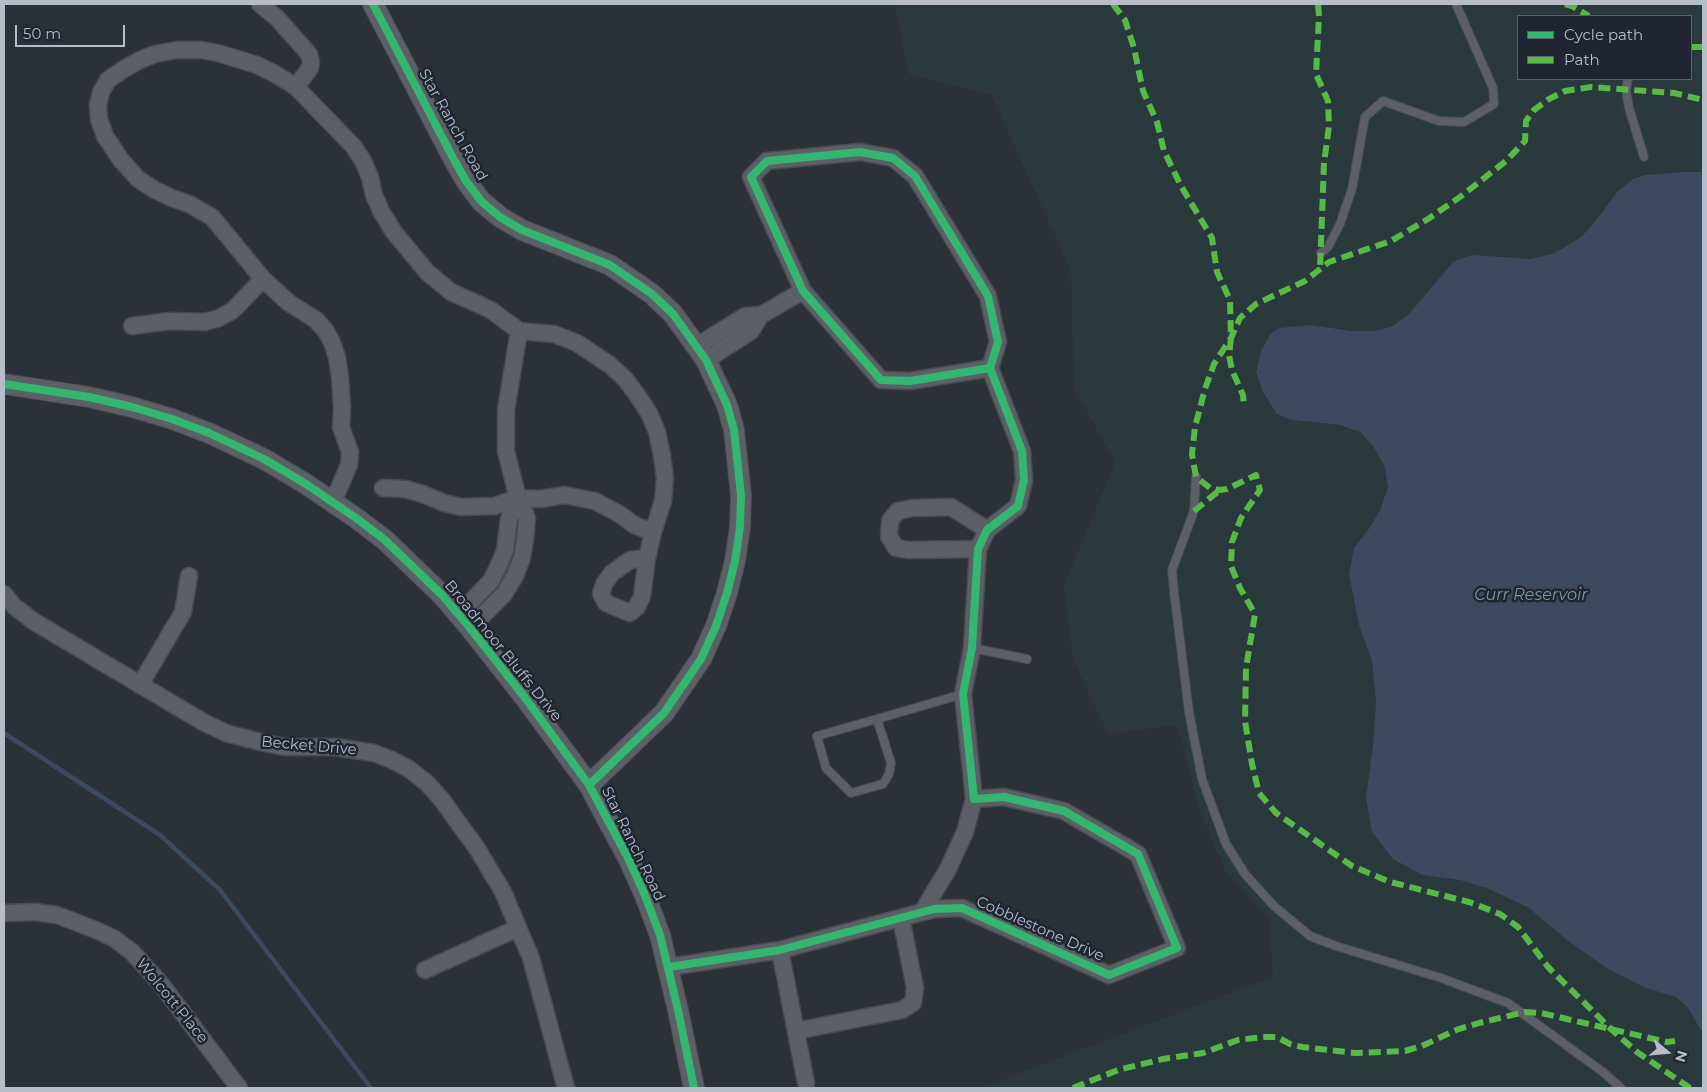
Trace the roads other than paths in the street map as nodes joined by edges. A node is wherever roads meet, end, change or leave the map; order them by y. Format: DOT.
graph roads {
  1 [pos="260,4"];
  2 [pos="373,4"];
  3 [pos="1456,4"];
  4 [pos="1628,80"];
  5 [pos="296,87"];
  6 [pos="1644,157"];
  7 [pos="1321,253"];
  8 [pos="263,279"];
  9 [pos="803,291"];
  10 [pos="132,326"];
  11 [pos="519,331"];
  12 [pos="701,353"];
  13 [pos="990,368"];
  14 [pos="4,384"];
  15 [pos="1196,476"];
  16 [pos="383,488"];
  17 [pos="518,498"];
  18 [pos="333,502"];
  19 [pos="988,530"];
  20 [pos="654,532"];
  21 [pos="978,549"];
  22 [pos="647,558"];
  23 [pos="188,576"];
  24 [pos="4,594"];
  25 [pos="464,622"];
  26 [pos="972,648"];
  27 [pos="1027,659"];
  28 [pos="140,685"];
  29 [pos="963,694"];
  30 [pos="877,719"];
  31 [pos="589,785"];
  32 [pos="974,799"];
  33 [pos="922,912"];
  34 [pos="4,913"];
  35 [pos="901,918"];
  36 [pos="518,928"];
  37 [pos="780,950"];
  38 [pos="669,967"];
  39 [pos="425,970"];
  40 [pos="796,1031"];
  41 [pos="806,1083"];
  42 [pos="240,1088"];
  43 [pos="566,1088"];
  44 [pos="694,1088"];
  45 [pos="1621,1088"];
  1 -- 5 [label="street"];
  2 -- 12 [label="street, Star Ranch Road"];
  3 -- 7 [label="lane"];
  4 -- 6 [label="lane"];
  5 -- 8 [label="street"];
  5 -- 11 [label="street"];
  8 -- 10 [label="street"];
  8 -- 18 [label="street"];
  9 -- 12 [label="street"];
  9 -- 13 [label="street"];
  9 -- 13 [label="street"];
  11 -- 17 [label="street"];
  11 -- 20 [label="street"];
  12 -- 31 [label="street, Star Ranch Road"];
  13 -- 19 [label="street"];
  14 -- 18 [label="street, Broadmoor Bluffs Drive"];
  15 -- 45 [label="lane"];
  16 -- 17 [label="street"];
  17 -- 20 [label="street"];
  17 -- 25 [label="street"];
  18 -- 25 [label="street, Broadmoor Bluffs Drive"];
  19 -- 21 [label="street"];
  19 -- 21 [label="street"];
  20 -- 22 [label="street"];
  21 -- 26 [label="street"];
  23 -- 28 [label="street"];
  24 -- 28 [label="street, Becket Drive"];
  25 -- 31 [label="street, Broadmoor Bluffs Drive"];
  26 -- 27 [label="lane"];
  26 -- 29 [label="street"];
  28 -- 36 [label="street, Becket Drive"];
  29 -- 30 [label="lane"];
  29 -- 32 [label="street"];
  30 -- 30 [label="lane"];
  31 -- 38 [label="street, Star Ranch Road"];
  32 -- 33 [label="street"];
  32 -- 33 [label="street, Cobblestone Drive"];
  33 -- 35 [label="street, Cobblestone Drive"];
  34 -- 42 [label="street, Wolcott Place"];
  35 -- 37 [label="street, Cobblestone Drive"];
  35 -- 40 [label="street"];
  36 -- 39 [label="street"];
  36 -- 43 [label="street, Becket Drive"];
  37 -- 38 [label="street, Cobblestone Drive"];
  37 -- 40 [label="street"];
  38 -- 44 [label="street, Star Ranch Road"];
  40 -- 41 [label="street"];
}
